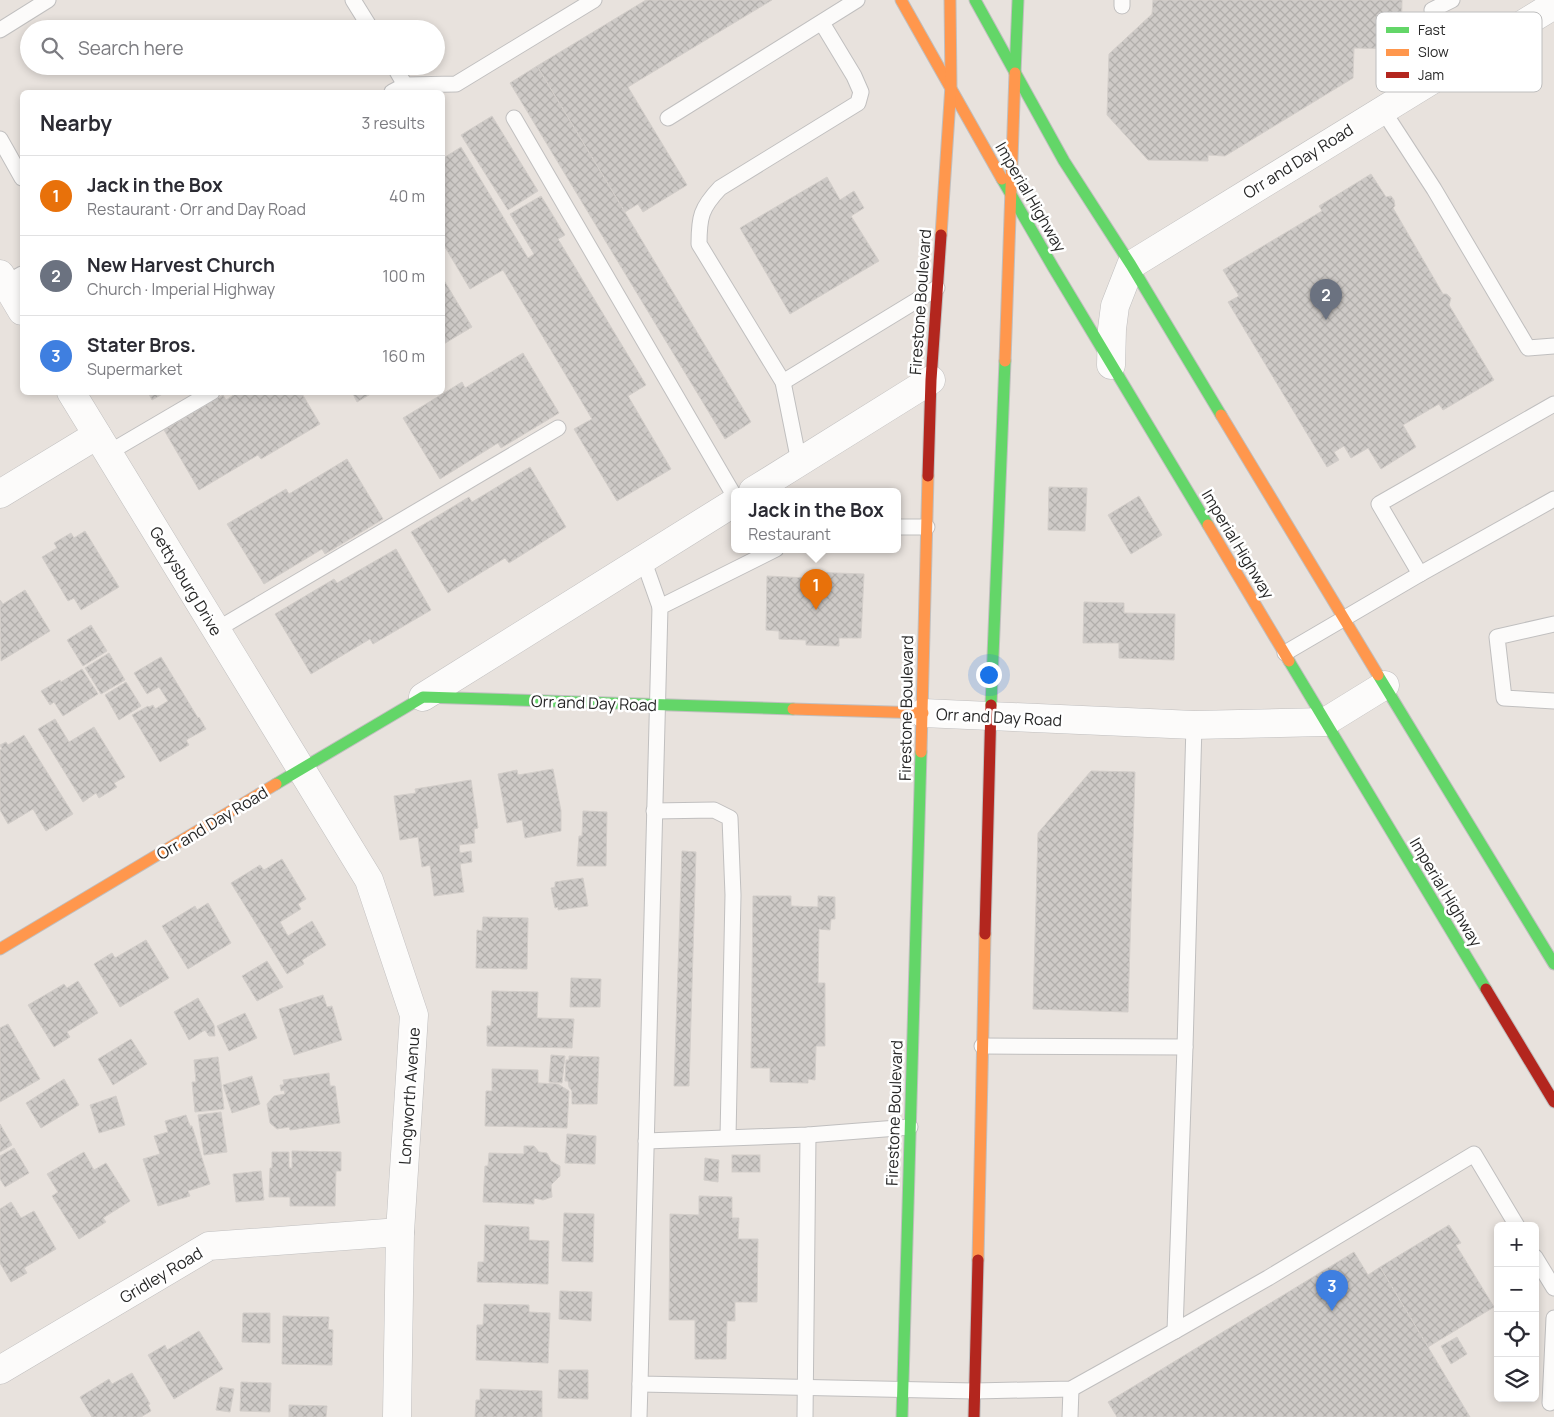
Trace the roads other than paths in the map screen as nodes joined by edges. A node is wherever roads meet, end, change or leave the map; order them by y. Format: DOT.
graph roads {
  1 [pos="48,0"];
  2 [pos="353,0"];
  3 [pos="594,0"];
  4 [pos="857,0"];
  5 [pos="901,0"];
  6 [pos="950,0"];
  7 [pos="975,0"];
  8 [pos="1018,0"];
  9 [pos="1452,0"];
  10 [pos="1554,4"];
  11 [pos="1432,10"];
  12 [pos="1541,12"];
  13 [pos="365,20"];
  14 [pos="822,23"];
  15 [pos="0,30"];
  16 [pos="1016,72"];
  17 [pos="396,75"];
  18 [pos="951,85"];
  19 [pos="398,88"];
  20 [pos="1410,92"];
  21 [pos="1382,109"];
  22 [pos="514,118"];
  23 [pos="668,118"];
  24 [pos="0,140"];
  25 [pos="20,175"];
  26 [pos="1012,198"];
  27 [pos="1131,265"];
  28 [pos="9,277"];
  29 [pos="937,288"];
  30 [pos="20,306"];
  31 [pos="1554,346"];
  32 [pos="1111,365"];
  33 [pos="931,380"];
  34 [pos="783,382"];
  35 [pos="73,395"];
  36 [pos="206,395"];
  37 [pos="1554,404"];
  38 [pos="558,428"];
  39 [pos="103,444"];
  40 [pos="799,462"];
  41 [pos="757,488"];
  42 [pos="731,490"];
  43 [pos="0,494"];
  44 [pos="1554,499"];
  45 [pos="731,505"];
  46 [pos="901,527"];
  47 [pos="927,527"];
  48 [pos="768,553"];
  49 [pos="643,560"];
  50 [pos="1420,574"];
  51 [pos="660,607"];
  52 [pos="1343,618"];
  53 [pos="1554,624"];
  54 [pos="216,630"];
  55 [pos="1285,653"];
  56 [pos="1385,685"];
  57 [pos="423,697"];
  58 [pos="1554,701"];
  59 [pos="658,705"];
  60 [pos="923,713"];
  61 [pos="990,717"];
  62 [pos="1325,722"];
  63 [pos="1194,725"];
  64 [pos="301,770"];
  65 [pos="654,811"];
  66 [pos="0,949"];
  67 [pos="1554,964"];
  68 [pos="982,1046"];
  69 [pos="1186,1047"];
  70 [pos="1554,1102"];
  71 [pos="910,1127"];
  72 [pos="808,1135"];
  73 [pos="728,1138"];
  74 [pos="646,1141"];
  75 [pos="1515,1222"];
  76 [pos="400,1232"];
  77 [pos="1539,1264"];
  78 [pos="1554,1288"];
  79 [pos="1554,1318"];
  80 [pos="1175,1331"];
  81 [pos="0,1370"];
  82 [pos="640,1384"];
  83 [pos="806,1387"];
  84 [pos="1071,1389"];
  85 [pos="903,1390"];
  86 [pos="974,1392"];
  87 [pos="1550,1403"];
  88 [pos="397,1417"];
  89 [pos="639,1417"];
  90 [pos="806,1417"];
  91 [pos="902,1417"];
  92 [pos="974,1417"];
  93 [pos="1070,1417"];
  1 -- 15 [label="lane"];
  2 -- 13 [label="lane"];
  3 -- 19 [label="lane"];
  4 -- 14 [label="lane"];
  5 -- 18 [label="main road, Imperial Highway"];
  6 -- 18 [label="main road, Firestone Boulevard"];
  7 -- 16 [label="main road"];
  8 -- 16 [label="main road"];
  9 -- 11 [label="lane"];
  10 -- 12 [label="street, Orr and Day Road"];
  14 -- 23 [label="lane"];
  14 -- 34 [label="lane"];
  16 -- 26 [label="main road"];
  16 -- 27 [label="main road"];
  17 -- 19 [label="lane"];
  18 -- 26 [label="main road, Imperial Highway"];
  18 -- 29 [label="main road, Firestone Boulevard"];
  20 -- 21 [label="street, Orr and Day Road"];
  21 -- 27 [label="street, Orr and Day Road"];
  21 -- 31 [label="lane"];
  22 -- 42 [label="lane"];
  24 -- 25 [label="lane"];
  26 -- 32 [label="main road, Imperial Highway"];
  26 -- 61 [label="main road"];
  27 -- 32 [label="street"];
  27 -- 52 [label="main road"];
  28 -- 30 [label="street"];
  29 -- 33 [label="main road, Firestone Boulevard"];
  29 -- 34 [label="lane"];
  32 -- 55 [label="main road, Imperial Highway"];
  33 -- 40 [label="street"];
  33 -- 47 [label="main road, Firestone Boulevard"];
  34 -- 40 [label="lane"];
  35 -- 39 [label="street, Gettysburg Drive"];
  36 -- 39 [label="lane"];
  37 -- 50 [label="lane"];
  38 -- 54 [label="lane"];
  39 -- 43 [label="street"];
  39 -- 54 [label="street, Gettysburg Drive"];
  40 -- 41 [label="street"];
  44 -- 50 [label="lane"];
  45 -- 49 [label="street, Orr and Day Road"];
  46 -- 47 [label="lane"];
  47 -- 60 [label="main road, Firestone Boulevard"];
  48 -- 51 [label="lane"];
  49 -- 51 [label="lane"];
  49 -- 57 [label="street, Orr and Day Road"];
  50 -- 52 [label="lane"];
  51 -- 59 [label="lane"];
  52 -- 55 [label="lane"];
  52 -- 56 [label="main road"];
  53 -- 58 [label="lane"];
  54 -- 64 [label="street, Gettysburg Drive"];
  55 -- 62 [label="main road, Imperial Highway"];
  56 -- 62 [label="street"];
  56 -- 67 [label="main road"];
  57 -- 59 [label="main road, Orr and Day Road"];
  57 -- 64 [label="main road, Orr and Day Road"];
  59 -- 60 [label="main road, Orr and Day Road"];
  59 -- 65 [label="lane"];
  60 -- 61 [label="street, Orr and Day Road"];
  60 -- 71 [label="main road, Firestone Boulevard"];
  61 -- 63 [label="street, Orr and Day Road"];
  61 -- 68 [label="main road"];
  62 -- 63 [label="street, Orr and Day Road"];
  62 -- 70 [label="main road, Imperial Highway"];
  63 -- 69 [label="lane"];
  64 -- 66 [label="main road, Orr and Day Road"];
  64 -- 76 [label="street, Longworth Avenue"];
  65 -- 73 [label="lane"];
  65 -- 74 [label="lane"];
  68 -- 69 [label="lane"];
  68 -- 86 [label="main road"];
  69 -- 80 [label="lane"];
  71 -- 72 [label="lane"];
  71 -- 85 [label="main road, Firestone Boulevard"];
  72 -- 73 [label="lane"];
  72 -- 83 [label="lane"];
  73 -- 74 [label="lane"];
  74 -- 82 [label="lane"];
  75 -- 80 [label="lane"];
  76 -- 81 [label="street, Gridley Road"];
  76 -- 88 [label="street, Longworth Avenue"];
  77 -- 78 [label="lane"];
  79 -- 87 [label="lane"];
  80 -- 84 [label="lane"];
  82 -- 83 [label="lane"];
  82 -- 89 [label="lane"];
  83 -- 85 [label="lane"];
  83 -- 90 [label="lane"];
  84 -- 86 [label="lane"];
  84 -- 93 [label="lane"];
  85 -- 86 [label="lane"];
  85 -- 91 [label="main road, Firestone Boulevard"];
  86 -- 92 [label="main road"];
}
